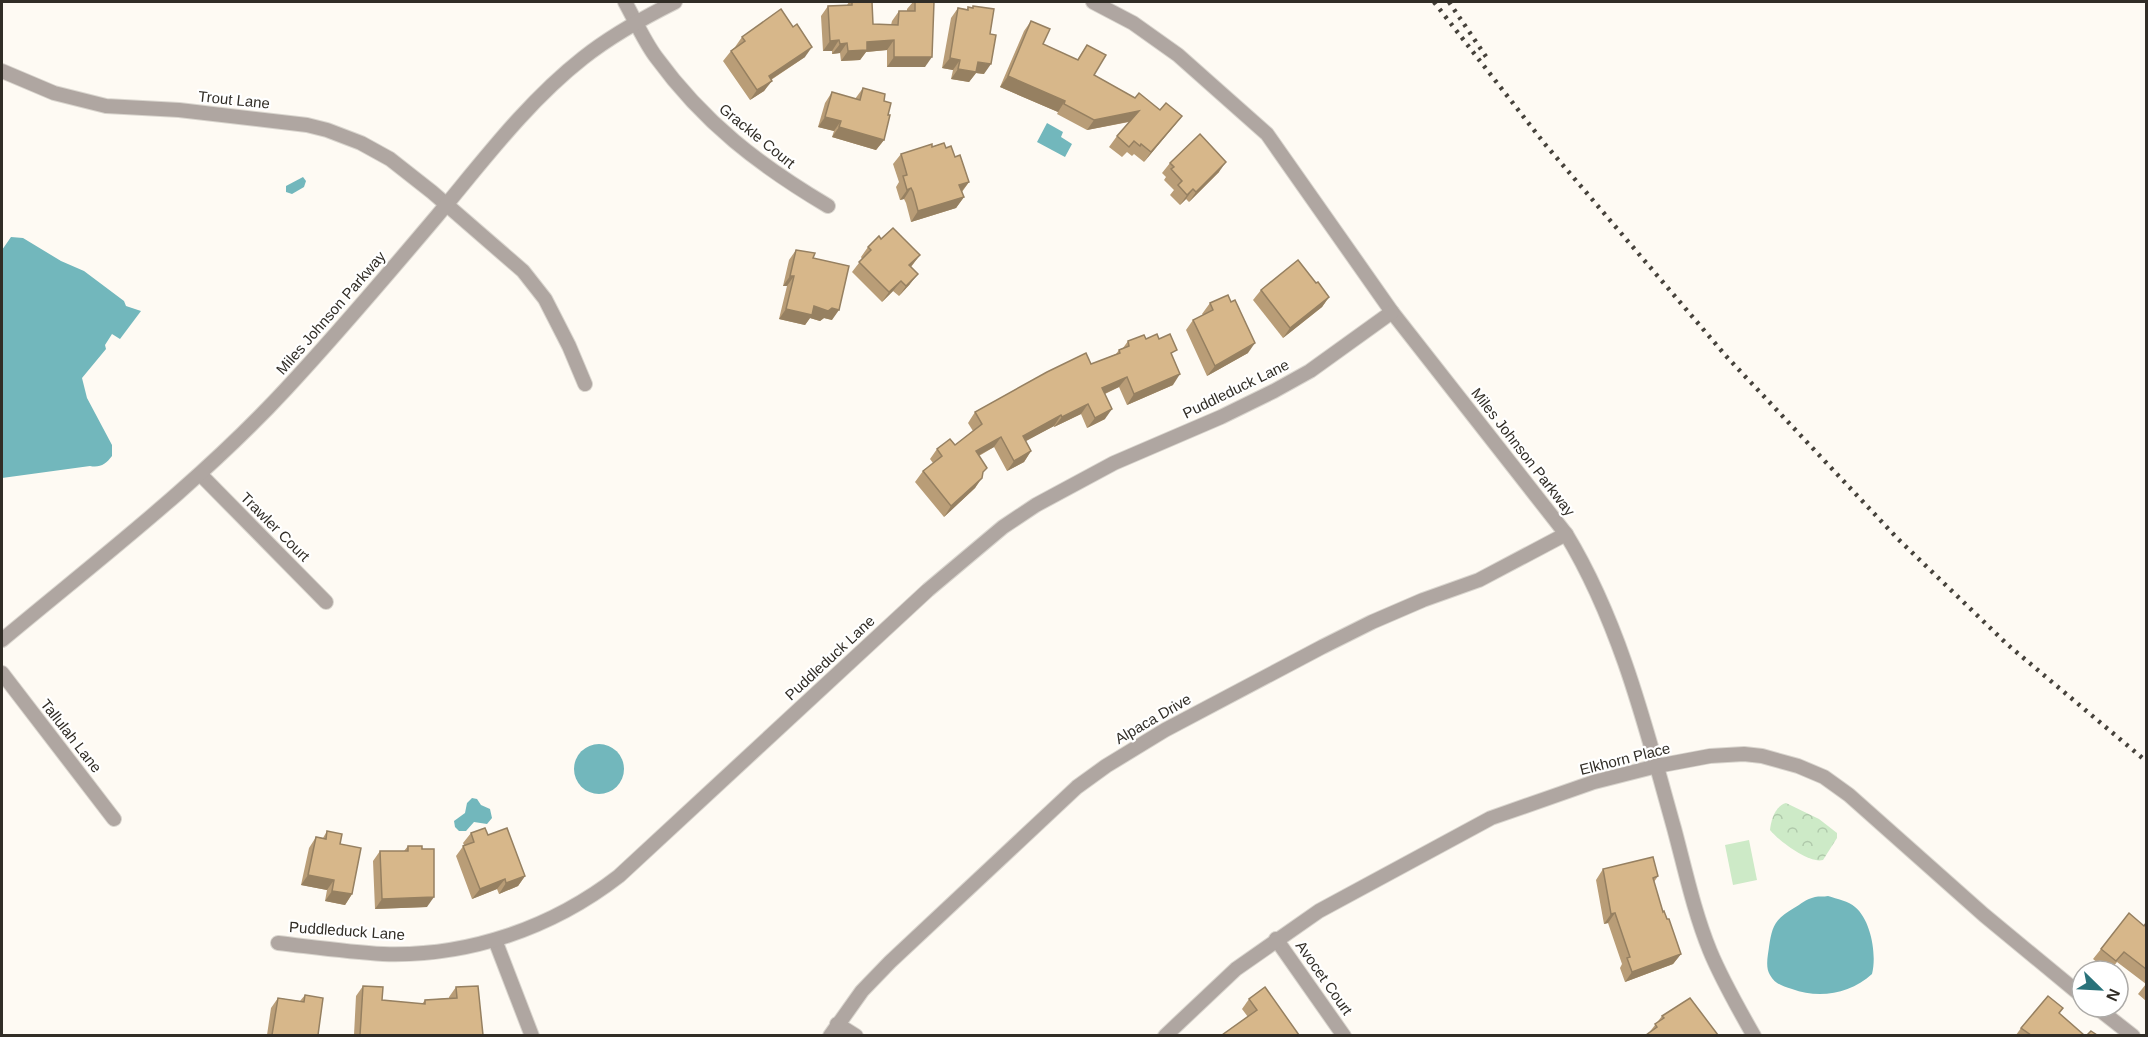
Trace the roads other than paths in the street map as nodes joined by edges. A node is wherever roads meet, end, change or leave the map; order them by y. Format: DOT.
graph roads {
  1 [pos="625,2"];
  2 [pos="675,2"];
  3 [pos="1093,2"];
  4 [pos="636,21"];
  5 [pos="2,71"];
  6 [pos="446,204"];
  7 [pos="828,206"];
  8 [pos="1392,312"];
  9 [pos="585,384"];
  10 [pos="200,474"];
  11 [pos="1566,534"];
  12 [pos="326,602"];
  13 [pos="2,640"];
  14 [pos="2,673"];
  15 [pos="1657,766"];
  16 [pos="114,819"];
  17 [pos="1276,939"];
  18 [pos="495,940"];
  19 [pos="278,943"];
  20 [pos="2070,986"];
  21 [pos="2112,1019"];
  22 [pos="833,1030"];
  23 [pos="532,1035"];
  24 [pos="856,1035"];
  25 [pos="1165,1035"];
  26 [pos="1344,1035"];
  27 [pos="1754,1035"];
  28 [pos="2133,1035"];
  1 -- 4 [label="street, Grackle Court"];
  2 -- 4 [label="street, Miles Johnson Parkway"];
  3 -- 8 [label="street, Miles Johnson Parkway"];
  4 -- 6 [label="street, Miles Johnson Parkway"];
  4 -- 7 [label="street, Grackle Court"];
  5 -- 6 [label="street, Trout Lane"];
  6 -- 9 [label="street, Trout Lane"];
  6 -- 10 [label="street, Miles Johnson Parkway"];
  8 -- 11 [label="street, Miles Johnson Parkway"];
  8 -- 18 [label="street, Puddleduck Lane"];
  10 -- 12 [label="street, Trawler Court"];
  10 -- 13 [label="street, Miles Johnson Parkway"];
  11 -- 15 [label="street, Miles Johnson Parkway"];
  11 -- 22 [label="street, Alpaca Drive"];
  14 -- 16 [label="street, Tallulah Lane"];
  15 -- 17 [label="street, Elkhorn Place"];
  15 -- 20 [label="street, Elkhorn Place"];
  15 -- 27 [label="street, Miles Johnson Parkway"];
  17 -- 25 [label="street, Elkhorn Place"];
  17 -- 26 [label="street, Avocet Court"];
  18 -- 19 [label="street, Puddleduck Lane"];
  18 -- 23 [label="street"];
  21 -- 28 [label="street"];
  22 -- 24 [label="street"];
}
